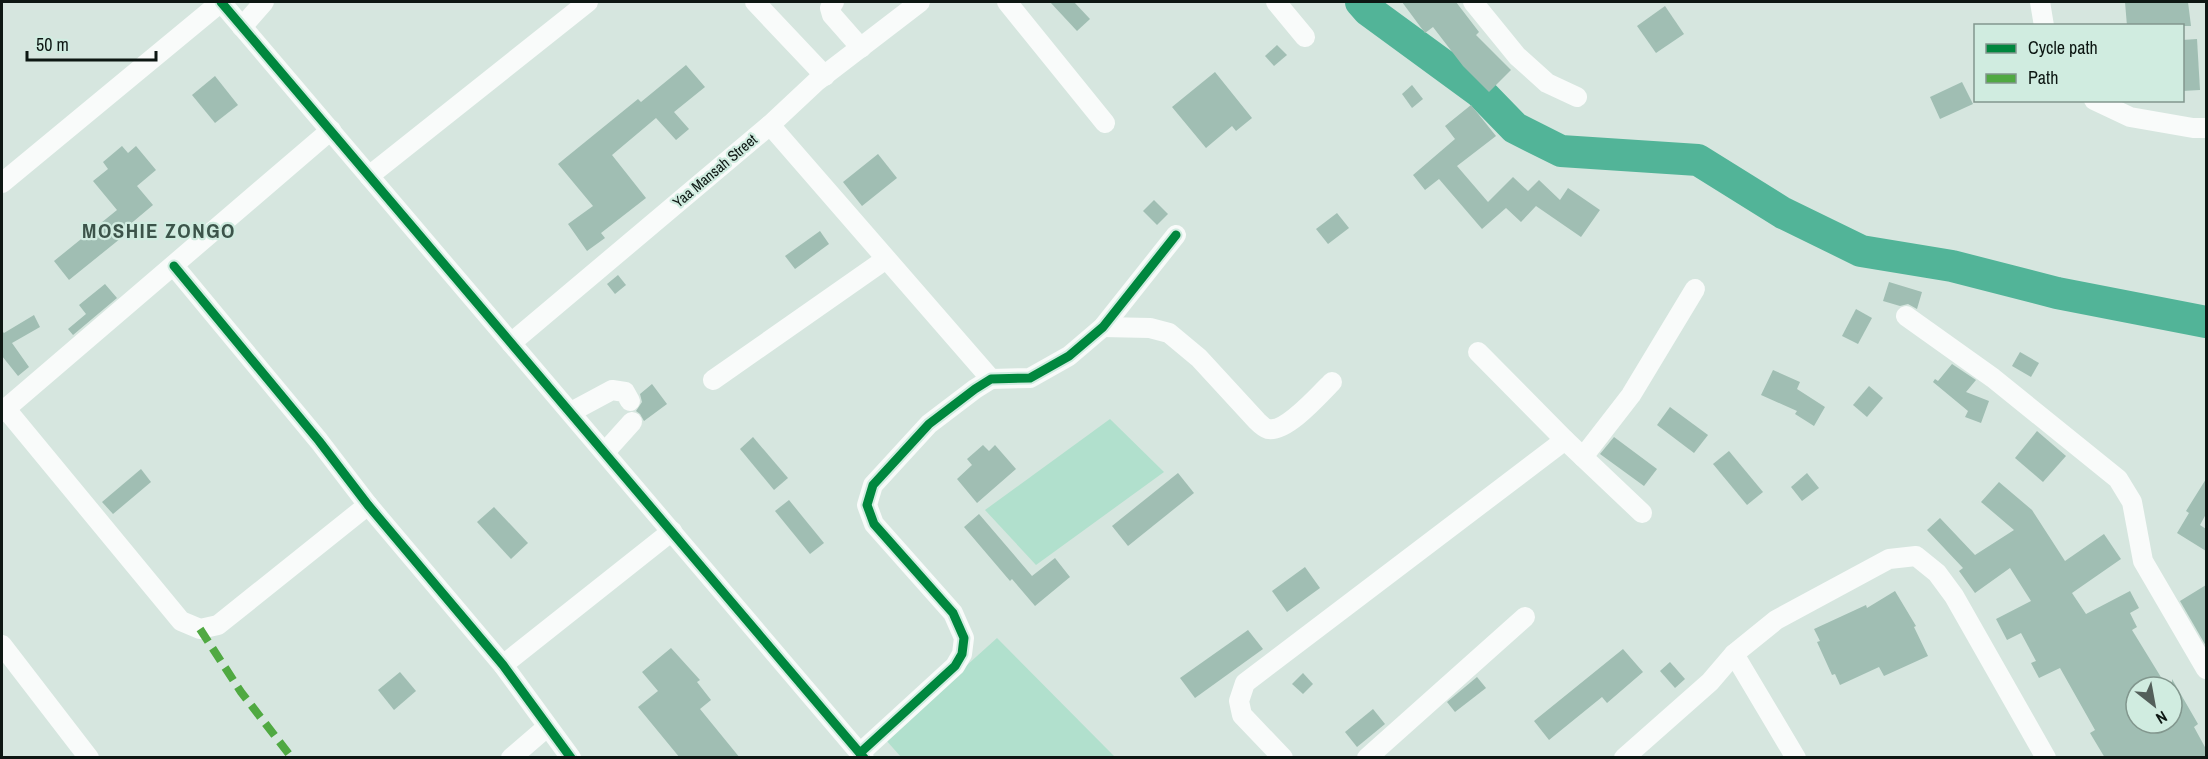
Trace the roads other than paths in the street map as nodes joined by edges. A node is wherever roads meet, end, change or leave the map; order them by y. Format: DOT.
graph roads {
  1 [pos="221,2"];
  2 [pos="264,2"];
  3 [pos="588,2"];
  4 [pos="755,2"];
  5 [pos="834,2"];
  6 [pos="920,2"];
  7 [pos="1007,2"];
  8 [pos="1276,2"];
  9 [pos="1473,2"];
  10 [pos="2040,2"];
  11 [pos="2044,24"];
  12 [pos="242,27"];
  13 [pos="1305,36"];
  14 [pos="861,48"];
  15 [pos="825,76"];
  16 [pos="1577,97"];
  17 [pos="2098,102"];
  18 [pos="1105,123"];
  19 [pos="770,125"];
  20 [pos="2206,129"];
  21 [pos="331,130"];
  22 [pos="369,176"];
  23 [pos="2,183"];
  24 [pos="1176,235"];
  25 [pos="886,259"];
  26 [pos="174,266"];
  27 [pos="1695,289"];
  28 [pos="1906,316"];
  29 [pos="1102,327"];
  30 [pos="511,343"];
  31 [pos="1478,352"];
  32 [pos="991,379"];
  33 [pos="713,380"];
  34 [pos="1332,382"];
  35 [pos="630,401"];
  36 [pos="4,410"];
  37 [pos="571,412"];
  38 [pos="632,422"];
  39 [pos="1565,440"];
  40 [pos="605,452"];
  41 [pos="1583,457"];
  42 [pos="368,505"];
  43 [pos="1642,513"];
  44 [pos="672,531"];
  45 [pos="1525,617"];
  46 [pos="2,645"];
  47 [pos="1734,654"];
  48 [pos="503,665"];
  49 [pos="2206,669"];
  50 [pos="547,727"];
  51 [pos="862,755"];
  52 [pos="89,758"];
  53 [pos="511,758"];
  54 [pos="571,758"];
  55 [pos="1283,758"];
  56 [pos="1367,758"];
  57 [pos="1624,758"];
  58 [pos="1796,758"];
  59 [pos="2046,758"];
  1 -- 12 [label="street"];
  1 -- 23 [label="street"];
  2 -- 12 [label="street"];
  3 -- 22 [label="street"];
  4 -- 15 [label="street"];
  5 -- 14 [label="street"];
  6 -- 14 [label="street, Yaa Mansah Street"];
  7 -- 18 [label="street"];
  8 -- 13 [label="street"];
  9 -- 16 [label="street"];
  10 -- 11 [label="street"];
  12 -- 21 [label="street"];
  14 -- 15 [label="street, Yaa Mansah Street"];
  15 -- 19 [label="street, Yaa Mansah Street"];
  17 -- 20 [label="street"];
  19 -- 25 [label="street"];
  19 -- 30 [label="street, Yaa Mansah Street"];
  21 -- 22 [label="street"];
  21 -- 26 [label="street"];
  22 -- 30 [label="street"];
  24 -- 29 [label="street"];
  25 -- 32 [label="street"];
  25 -- 33 [label="street"];
  26 -- 36 [label="street"];
  26 -- 42 [label="street"];
  27 -- 41 [label="street"];
  28 -- 49 [label="street"];
  29 -- 32 [label="street"];
  29 -- 34 [label="street"];
  30 -- 37 [label="street"];
  31 -- 39 [label="street"];
  32 -- 51 [label="street"];
  35 -- 37 [label="street"];
  36 -- 42 [label="street"];
  37 -- 40 [label="street"];
  38 -- 40 [label="street"];
  39 -- 41 [label="street"];
  39 -- 55 [label="street"];
  40 -- 44 [label="street"];
  41 -- 43 [label="street"];
  42 -- 48 [label="street"];
  44 -- 48 [label="street"];
  44 -- 51 [label="street"];
  45 -- 56 [label="street"];
  46 -- 52 [label="street"];
  47 -- 57 [label="street"];
  47 -- 58 [label="street"];
  47 -- 59 [label="street"];
  48 -- 50 [label="street"];
  50 -- 53 [label="street"];
  50 -- 54 [label="street"];
}
